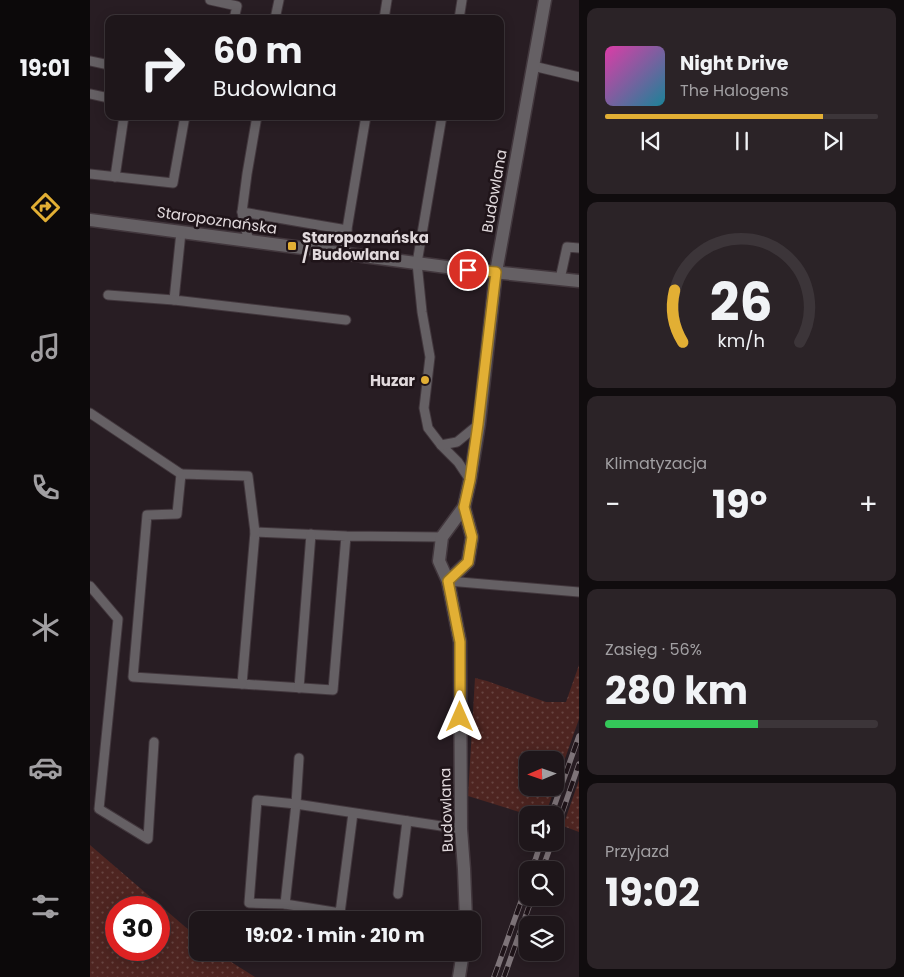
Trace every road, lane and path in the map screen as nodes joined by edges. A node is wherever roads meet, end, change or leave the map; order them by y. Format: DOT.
graph roads {
  1 [pos="210,0"];
  2 [pos="279,0"];
  3 [pos="387,0"];
  4 [pos="462,0"];
  5 [pos="545,0"];
  6 [pos="235,15"];
  7 [pos="276,15"];
  8 [pos="385,15"];
  9 [pos="460,15"];
  10 [pos="90,61"];
  11 [pos="105,64"];
  12 [pos="533,66"];
  13 [pos="579,77"];
  14 [pos="90,94"];
  15 [pos="105,97"];
  16 [pos="123,120"];
  17 [pos="184,120"];
  18 [pos="256,120"];
  19 [pos="365,120"];
  20 [pos="441,120"];
  21 [pos="90,174"];
  22 [pos="115,177"];
  23 [pos="242,212"];
  24 [pos="90,220"];
  25 [pos="347,230"];
  26 [pos="181,232"];
  27 [pos="249,241"];
  28 [pos="579,248"];
  29 [pos="343,253"];
  30 [pos="417,263"];
  31 [pos="496,272"];
  32 [pos="560,279"];
  33 [pos="579,282"];
  34 [pos="108,295"];
  35 [pos="174,300"];
  36 [pos="346,320"];
  37 [pos="90,413"];
  38 [pos="478,424"];
  39 [pos="441,444"];
  40 [pos="182,474"];
  41 [pos="470,480"];
  42 [pos="464,507"];
  43 [pos="255,532"];
  44 [pos="311,534"];
  45 [pos="346,536"];
  46 [pos="442,537"];
  47 [pos="448,581"];
  48 [pos="90,586"];
  49 [pos="579,592"];
  50 [pos="242,684"];
  51 [pos="299,688"];
  52 [pos="154,742"];
  53 [pos="299,758"];
  54 [pos="296,804"];
  55 [pos="353,813"];
  56 [pos="408,821"];
  57 [pos="461,829"];
  58 [pos="398,894"];
  59 [pos="285,904"];
  60 [pos="466,911"];
  61 [pos="462,961"];
  62 [pos="459,977"];
  1 -- 6 [label="lane"];
  2 -- 7 [label="lane"];
  3 -- 8 [label="lane"];
  4 -- 9 [label="lane"];
  5 -- 12 [label="street, Budowlana"];
  10 -- 11 [label="lane"];
  12 -- 13 [label="lane"];
  12 -- 31 [label="street, Budowlana"];
  14 -- 15 [label="lane"];
  16 -- 22 [label="lane"];
  17 -- 22 [label="lane"];
  18 -- 23 [label="lane"];
  19 -- 25 [label="lane"];
  20 -- 30 [label="lane"];
  21 -- 22 [label="lane"];
  23 -- 25 [label="lane"];
  23 -- 27 [label="lane"];
  24 -- 26 [label="street, Staropoznańska"];
  25 -- 29 [label="lane"];
  26 -- 27 [label="street, Staropoznańska"];
  26 -- 35 [label="lane"];
  27 -- 29 [label="street, Staropoznańska"];
  28 -- 32 [label="lane"];
  29 -- 30 [label="street, Staropoznańska"];
  30 -- 31 [label="street, Staropoznańska"];
  30 -- 39 [label="lane"];
  31 -- 32 [label="street, Staropoznańska"];
  31 -- 38 [label="street, Budowlana"];
  32 -- 33 [label="street, Staropoznańska"];
  34 -- 35 [label="lane"];
  35 -- 36 [label="lane"];
  37 -- 40 [label="lane"];
  38 -- 39 [label="lane"];
  38 -- 41 [label="street, Budowlana"];
  39 -- 41 [label="lane"];
  40 -- 43 [label="lane"];
  40 -- 50 [label="lane"];
  41 -- 42 [label="street, Budowlana"];
  42 -- 46 [label="street, Budowlana"];
  42 -- 47 [label="street, Budowlana"];
  43 -- 44 [label="lane"];
  43 -- 50 [label="lane"];
  44 -- 45 [label="lane"];
  44 -- 51 [label="lane"];
  45 -- 46 [label="lane"];
  45 -- 51 [label="lane"];
  46 -- 47 [label="street, Budowlana"];
  47 -- 49 [label="lane"];
  47 -- 57 [label="street, Budowlana"];
  48 -- 52 [label="lane"];
  50 -- 51 [label="lane"];
  53 -- 54 [label="lane"];
  54 -- 55 [label="lane"];
  54 -- 59 [label="lane"];
  54 -- 59 [label="lane"];
  55 -- 56 [label="lane"];
  55 -- 59 [label="lane"];
  56 -- 57 [label="lane"];
  56 -- 58 [label="lane"];
  57 -- 60 [label="street, Budowlana"];
  61 -- 62 [label="street"];
}
